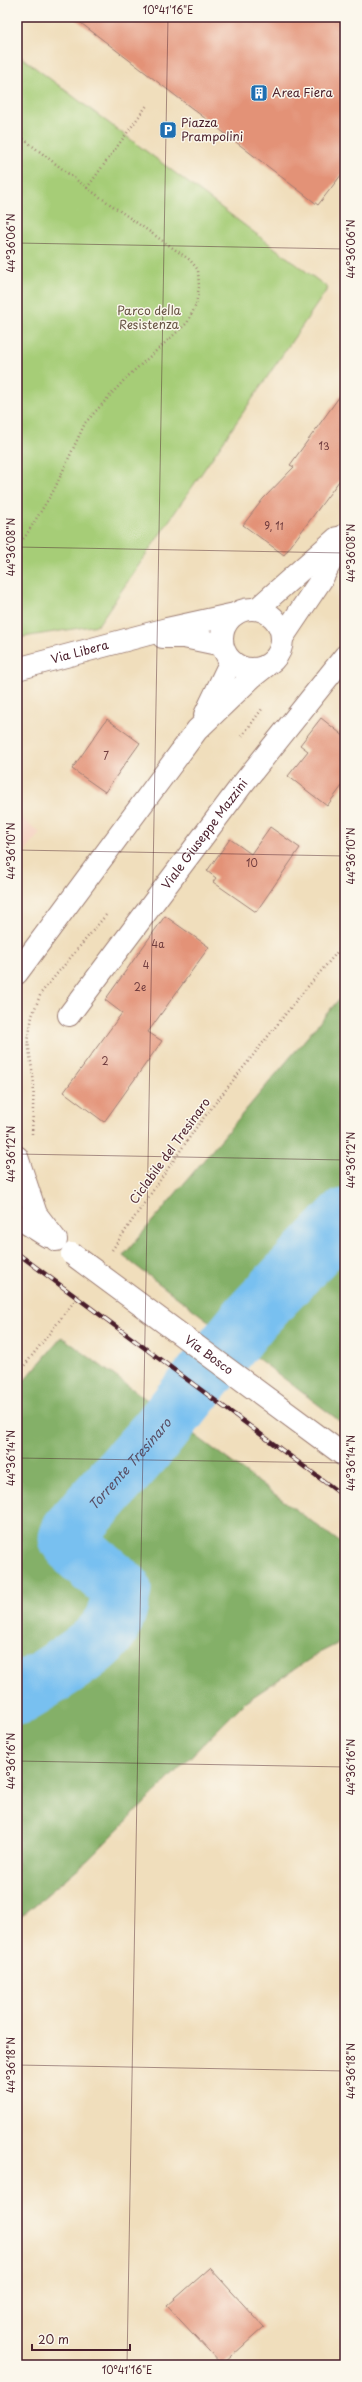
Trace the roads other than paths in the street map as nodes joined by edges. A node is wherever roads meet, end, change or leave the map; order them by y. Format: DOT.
graph roads {
  1 [pos="345,530"];
  2 [pos="345,535"];
  3 [pos="257,609"];
  4 [pos="235,614"];
  5 [pos="144,636"];
  6 [pos="282,638"];
  7 [pos="226,653"];
  8 [pos="345,656"];
  9 [pos="266,666"];
  10 [pos="17,669"];
  11 [pos="198,730"];
  12 [pos="17,973"];
  13 [pos="69,1015"];
  14 [pos="17,1157"];
  15 [pos="17,1217"];
  16 [pos="64,1247"];
  17 [pos="345,1456"];
  1 -- 3 [label="street"];
  2 -- 6 [label="street"];
  3 -- 4 [label="street"];
  3 -- 6 [label="street"];
  4 -- 5 [label="street, Via Libera"];
  4 -- 7 [label="street"];
  5 -- 7 [label="street, Via Libera"];
  5 -- 10 [label="street, Via Libera"];
  6 -- 9 [label="street"];
  7 -- 9 [label="street"];
  7 -- 11 [label="street"];
  8 -- 13 [label="street, Viale Giuseppe Mazzini"];
  9 -- 11 [label="street"];
  11 -- 12 [label="street"];
  14 -- 16 [label="street"];
  15 -- 16 [label="street"];
  16 -- 17 [label="street, Via Bosco, bridge"];
}
